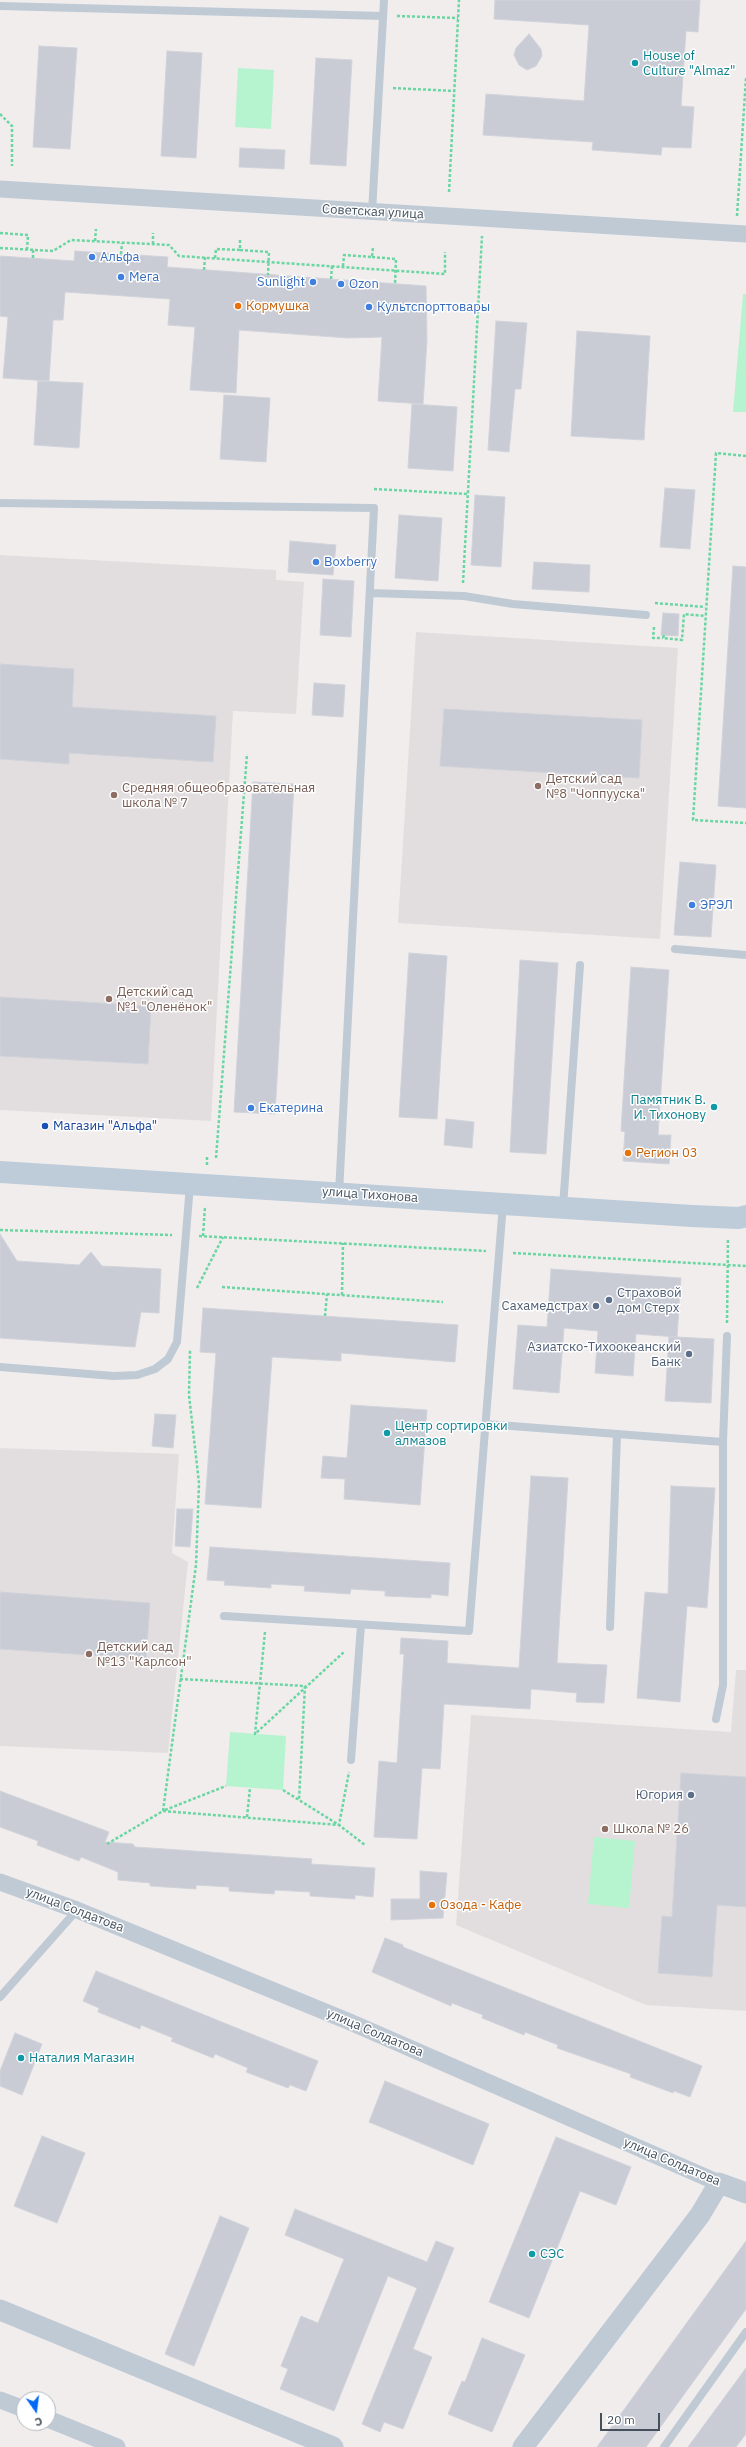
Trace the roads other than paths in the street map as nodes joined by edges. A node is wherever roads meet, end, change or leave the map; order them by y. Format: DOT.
graph roads {
  1 [pos="384,0"];
  2 [pos="0,6"];
  3 [pos="383,16"];
  4 [pos="0,189"];
  5 [pos="372,212"];
  6 [pos="741,234"];
  7 [pos="0,503"];
  8 [pos="370,594"];
  9 [pos="646,615"];
  10 [pos="675,949"];
  11 [pos="746,955"];
  12 [pos="580,965"];
  13 [pos="0,1172"];
  14 [pos="190,1184"];
  15 [pos="339,1193"];
  16 [pos="503,1204"];
  17 [pos="563,1207"];
  18 [pos="740,1217"];
  19 [pos="727,1336"];
  20 [pos="0,1367"];
  21 [pos="485,1424"];
  22 [pos="617,1434"];
  23 [pos="723,1442"];
  24 [pos="224,1616"];
  25 [pos="361,1625"];
  26 [pos="610,1627"];
  27 [pos="716,1719"];
  28 [pos="351,1760"];
  29 [pos="0,1882"];
  30 [pos="77,1910"];
  31 [pos="0,1997"];
  32 [pos="720,2183"];
  33 [pos="746,2193"];
  34 [pos="0,2310"];
  35 [pos="746,2332"];
  36 [pos="0,2400"];
  37 [pos="16,2406"];
  38 [pos="56,2422"];
  39 [pos="117,2447"];
  40 [pos="333,2447"];
  41 [pos="523,2447"];
  42 [pos="664,2447"];
  1 -- 3 [label="lane"];
  2 -- 3 [label="lane"];
  3 -- 5 [label="lane"];
  4 -- 5 [label="street, Советская улица"];
  5 -- 6 [label="street, Советская улица"];
  7 -- 8 [label="lane"];
  8 -- 9 [label="lane"];
  8 -- 15 [label="lane"];
  10 -- 11 [label="lane"];
  12 -- 17 [label="lane"];
  13 -- 14 [label="main road, улица Тихонова"];
  14 -- 15 [label="main road, улица Тихонова"];
  14 -- 20 [label="lane"];
  15 -- 16 [label="main road, улица Тихонова"];
  16 -- 17 [label="main road, улица Тихонова"];
  16 -- 21 [label="lane"];
  17 -- 18 [label="main road, улица Тихонова"];
  19 -- 23 [label="lane"];
  21 -- 22 [label="lane"];
  21 -- 25 [label="lane"];
  22 -- 23 [label="lane"];
  22 -- 26 [label="lane"];
  23 -- 27 [label="lane"];
  24 -- 25 [label="lane"];
  25 -- 28 [label="lane"];
  29 -- 30 [label="street, улица Солдатова"];
  30 -- 31 [label="lane"];
  30 -- 32 [label="street, улица Солдатова"];
  32 -- 33 [label="street, улица Солдатова"];
  32 -- 41 [label="street"];
  34 -- 40 [label="street"];
  35 -- 42 [label="lane"];
  36 -- 37 [label="street"];
  38 -- 39 [label="street"];
}
